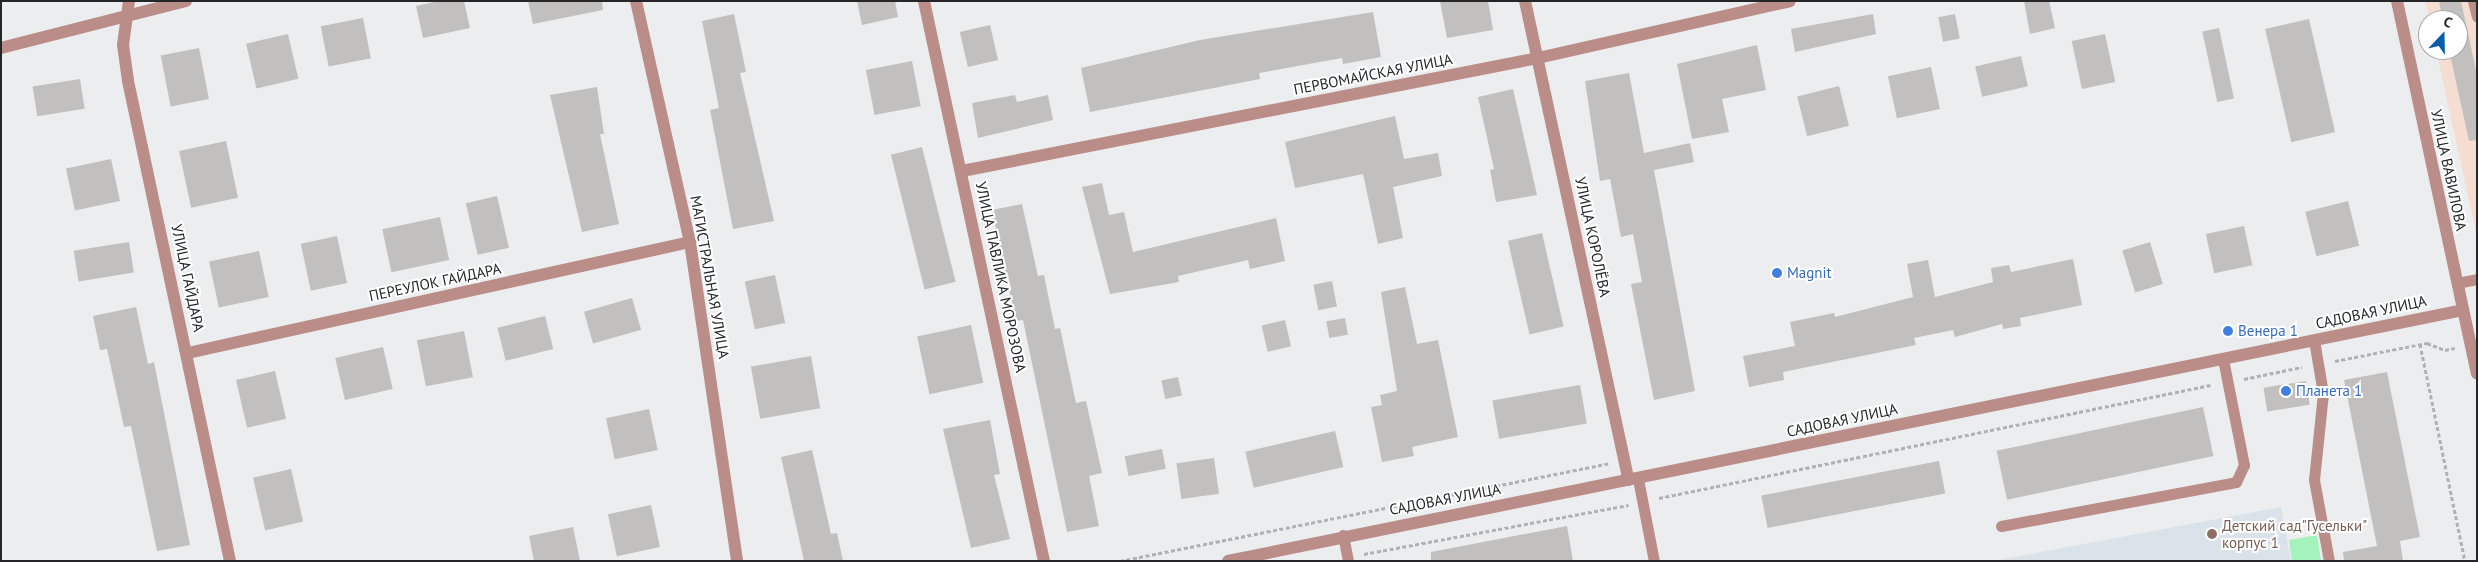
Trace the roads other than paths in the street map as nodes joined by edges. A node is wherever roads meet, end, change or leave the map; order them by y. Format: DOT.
graph roads {
  1 [pos="129,1"];
  2 [pos="186,1"];
  3 [pos="636,1"];
  4 [pos="924,1"];
  5 [pos="1525,1"];
  6 [pos="1790,1"];
  7 [pos="2397,1"];
  8 [pos="2474,1"];
  9 [pos="127,16"];
  10 [pos="2477,17"];
  11 [pos="1,48"];
  12 [pos="1538,58"];
  13 [pos="962,171"];
  14 [pos="690,242"];
  15 [pos="2477,279"];
  16 [pos="2457,283"];
  17 [pos="2463,310"];
  18 [pos="2314,340"];
  19 [pos="188,353"];
  20 [pos="2223,359"];
  21 [pos="2477,374"];
  22 [pos="1634,480"];
  23 [pos="2001,526"];
  24 [pos="1343,535"];
  25 [pos="1348,559"];
  26 [pos="230,561"];
  27 [pos="737,561"];
  28 [pos="1044,561"];
  29 [pos="1228,561"];
  30 [pos="1654,561"];
  31 [pos="2329,561"];
  1 -- 9 [label="street, УЛИЦА ГАЙДАРА"];
  2 -- 9 [label="street"];
  3 -- 14 [label="street, МАГИСТРАЛЬНАЯ УЛИЦА"];
  4 -- 13 [label="street, УЛИЦА ПАВЛИКА МОРОЗОВА"];
  5 -- 12 [label="street, УЛИЦА КОРОЛЁВА"];
  6 -- 12 [label="street, ПЕРВОМАЙСКАЯ УЛИЦА"];
  7 -- 16 [label="street, УЛИЦА ВАВИЛОВА"];
  8 -- 10 [label="lane"];
  9 -- 11 [label="street"];
  9 -- 19 [label="street, УЛИЦА ГАЙДАРА"];
  12 -- 13 [label="street, ПЕРВОМАЙСКАЯ УЛИЦА"];
  12 -- 22 [label="street, УЛИЦА КОРОЛЁВА"];
  13 -- 28 [label="street, УЛИЦА ПАВЛИКА МОРОЗОВА"];
  14 -- 19 [label="street, ПЕРЕУЛОК ГАЙДАРА"];
  14 -- 27 [label="street, МАГИСТРАЛЬНАЯ УЛИЦА"];
  15 -- 16 [label="lane"];
  16 -- 17 [label="street, УЛИЦА ВАВИЛОВА"];
  17 -- 18 [label="street, САДОВАЯ УЛИЦА"];
  17 -- 21 [label="street, УЛИЦА ВАВИЛОВА"];
  18 -- 20 [label="street, САДОВАЯ УЛИЦА"];
  18 -- 31 [label="lane"];
  19 -- 26 [label="street, УЛИЦА ГАЙДАРА"];
  20 -- 22 [label="street, САДОВАЯ УЛИЦА"];
  20 -- 23 [label="lane"];
  22 -- 24 [label="street, САДОВАЯ УЛИЦА"];
  22 -- 30 [label="lane"];
  24 -- 25 [label="lane"];
  24 -- 29 [label="street, САДОВАЯ УЛИЦА"];
}
